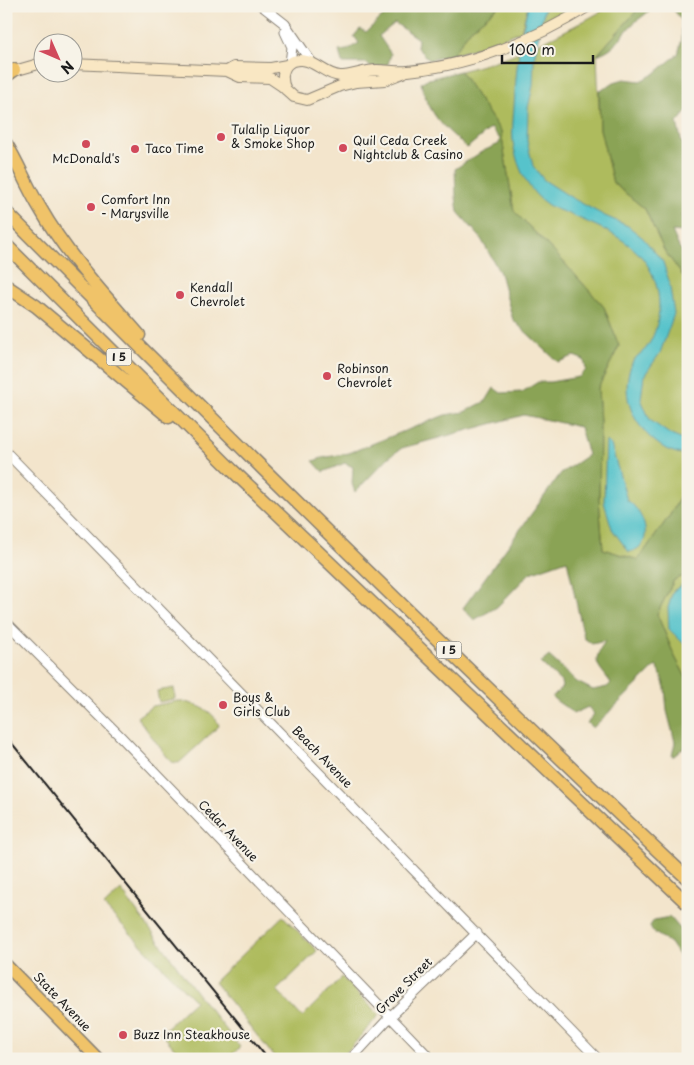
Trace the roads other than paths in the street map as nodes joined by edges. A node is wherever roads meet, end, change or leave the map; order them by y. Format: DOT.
graph roads {
  1 [pos="262,6"];
  2 [pos="589,6"];
  3 [pos="277,19"];
  4 [pos="312,63"];
  5 [pos="82,64"];
  6 [pos="289,64"];
  7 [pos="32,67"];
  8 [pos="323,68"];
  9 [pos="228,71"];
  10 [pos="406,72"];
  11 [pos="9,73"];
  12 [pos="286,90"];
  13 [pos="322,95"];
  14 [pos="6,144"];
  15 [pos="6,212"];
  16 [pos="6,245"];
  17 [pos="6,286"];
  18 [pos="212,420"];
  19 [pos="6,452"];
  20 [pos="232,470"];
  21 [pos="6,622"];
  22 [pos="688,879"];
  23 [pos="688,904"];
  24 [pos="477,933"];
  25 [pos="6,965"];
  26 [pos="390,1017"];
  27 [pos="98,1059"];
  28 [pos="351,1059"];
  29 [pos="430,1059"];
  30 [pos="598,1059"];
  1 -- 3 [label="street"];
  2 -- 10 [label="main road"];
  3 -- 4 [label="street"];
  3 -- 6 [label="street"];
  4 -- 6 [label="main road"];
  4 -- 8 [label="main road"];
  5 -- 9 [label="main road"];
  6 -- 9 [label="main road"];
  6 -- 12 [label="main road"];
  7 -- 11 [label="main road"];
  8 -- 10 [label="main road"];
  8 -- 13 [label="main road"];
  9 -- 12 [label="main road"];
  10 -- 13 [label="main road"];
  12 -- 13 [label="main road"];
  14 -- 18 [label="highway"];
  15 -- 18 [label="highway, I 5"];
  16 -- 20 [label="highway, I 5"];
  17 -- 20 [label="highway"];
  18 -- 22 [label="highway, I 5"];
  19 -- 24 [label="street, Beach Avenue"];
  20 -- 23 [label="highway, I 5"];
  21 -- 26 [label="street, Cedar Avenue"];
  24 -- 26 [label="street, Grove Street"];
  24 -- 30 [label="street, Beach Avenue"];
  25 -- 27 [label="main road, State Avenue"];
  26 -- 28 [label="street, Grove Street"];
  26 -- 29 [label="street, Cedar Avenue"];
}
